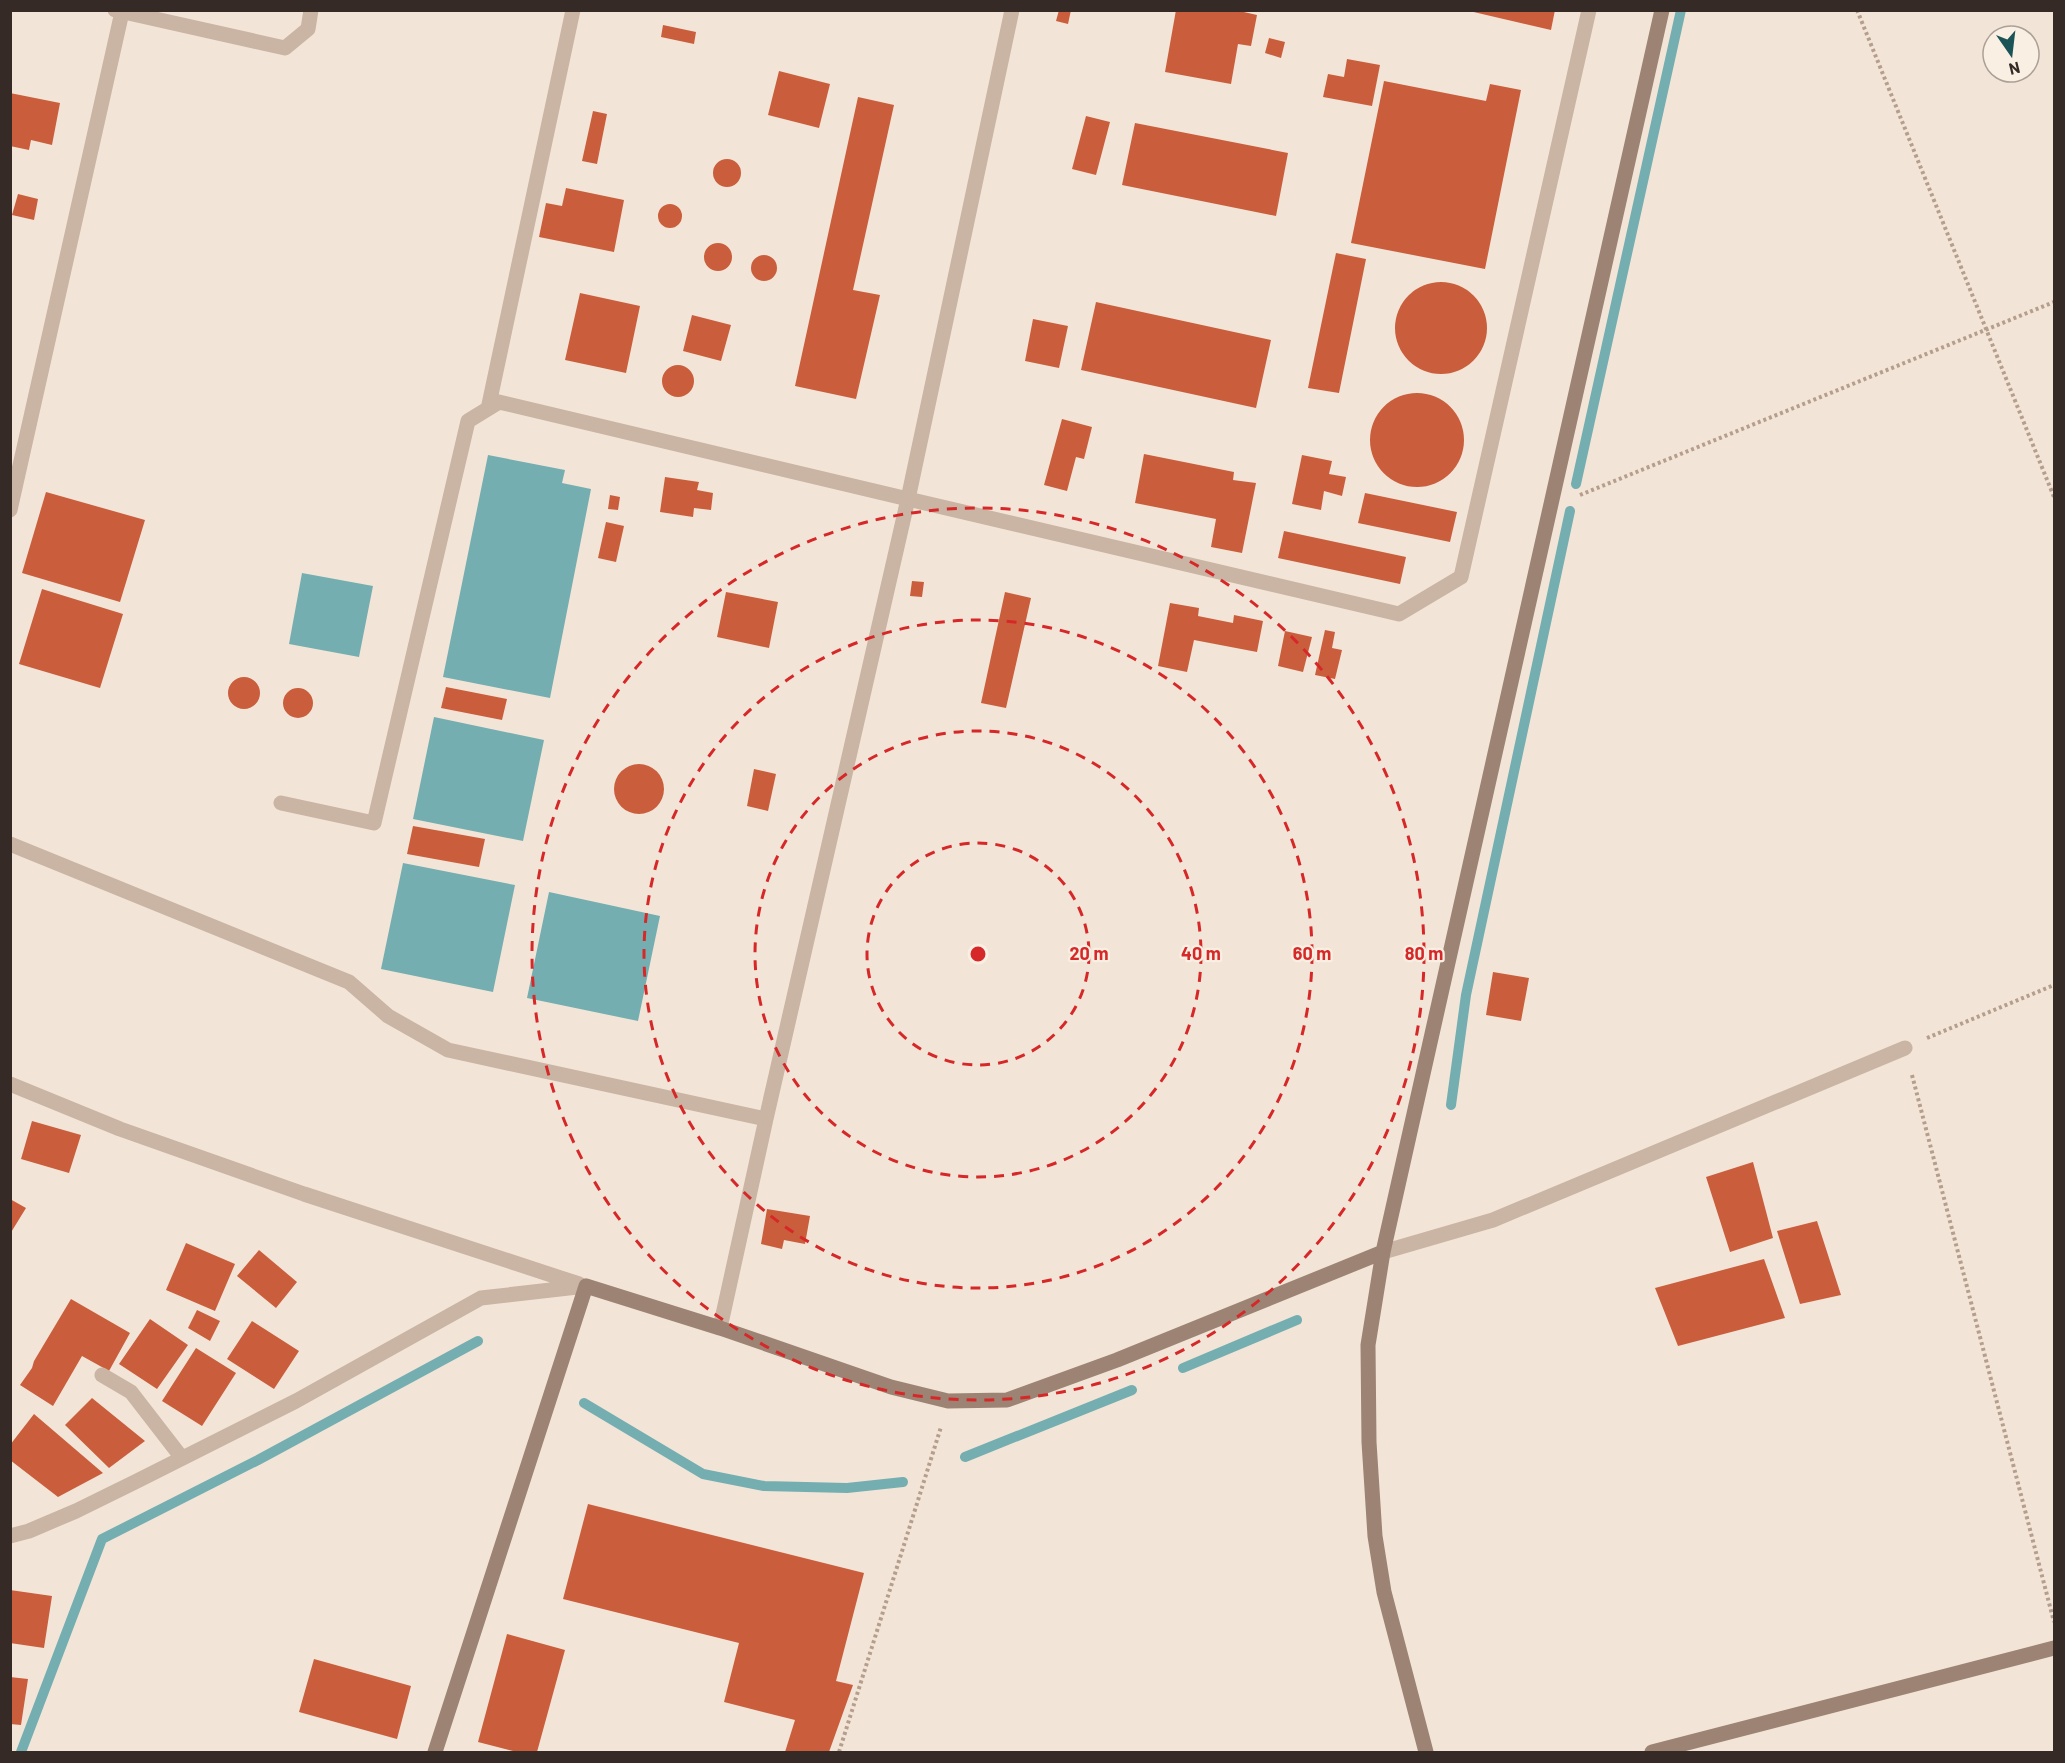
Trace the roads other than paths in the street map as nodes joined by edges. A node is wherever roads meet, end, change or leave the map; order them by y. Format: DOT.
graph roads {
  1 [pos="311,10"];
  2 [pos="573,10"];
  3 [pos="1012,10"];
  4 [pos="1589,10"];
  5 [pos="1662,10"];
  6 [pos="119,11"];
  7 [pos="488,409"];
  8 [pos="908,500"];
  9 [pos="10,510"];
  10 [pos="281,803"];
  11 [pos="10,844"];
  12 [pos="1905,1048"];
  13 [pos="10,1084"];
  14 [pos="766,1119"];
  15 [pos="1383,1252"];
  16 [pos="586,1286"];
  17 [pos="720,1328"];
  18 [pos="102,1375"];
  19 [pos="182,1458"];
  20 [pos="10,1536"];
  21 [pos="2055,1648"];
  22 [pos="435,1752"];
  23 [pos="1426,1752"];
  24 [pos="1652,1752"];
  1 -- 6 [label="street"];
  2 -- 7 [label="street"];
  3 -- 8 [label="street"];
  4 -- 8 [label="street"];
  5 -- 15 [label="street"];
  6 -- 9 [label="street"];
  7 -- 8 [label="street"];
  7 -- 10 [label="street"];
  8 -- 14 [label="street"];
  11 -- 14 [label="street"];
  12 -- 15 [label="street"];
  13 -- 16 [label="street"];
  14 -- 17 [label="street"];
  15 -- 17 [label="street"];
  15 -- 23 [label="street"];
  16 -- 17 [label="street"];
  16 -- 19 [label="street"];
  16 -- 22 [label="street"];
  18 -- 19 [label="street"];
  19 -- 20 [label="street"];
  21 -- 24 [label="street"];
}
